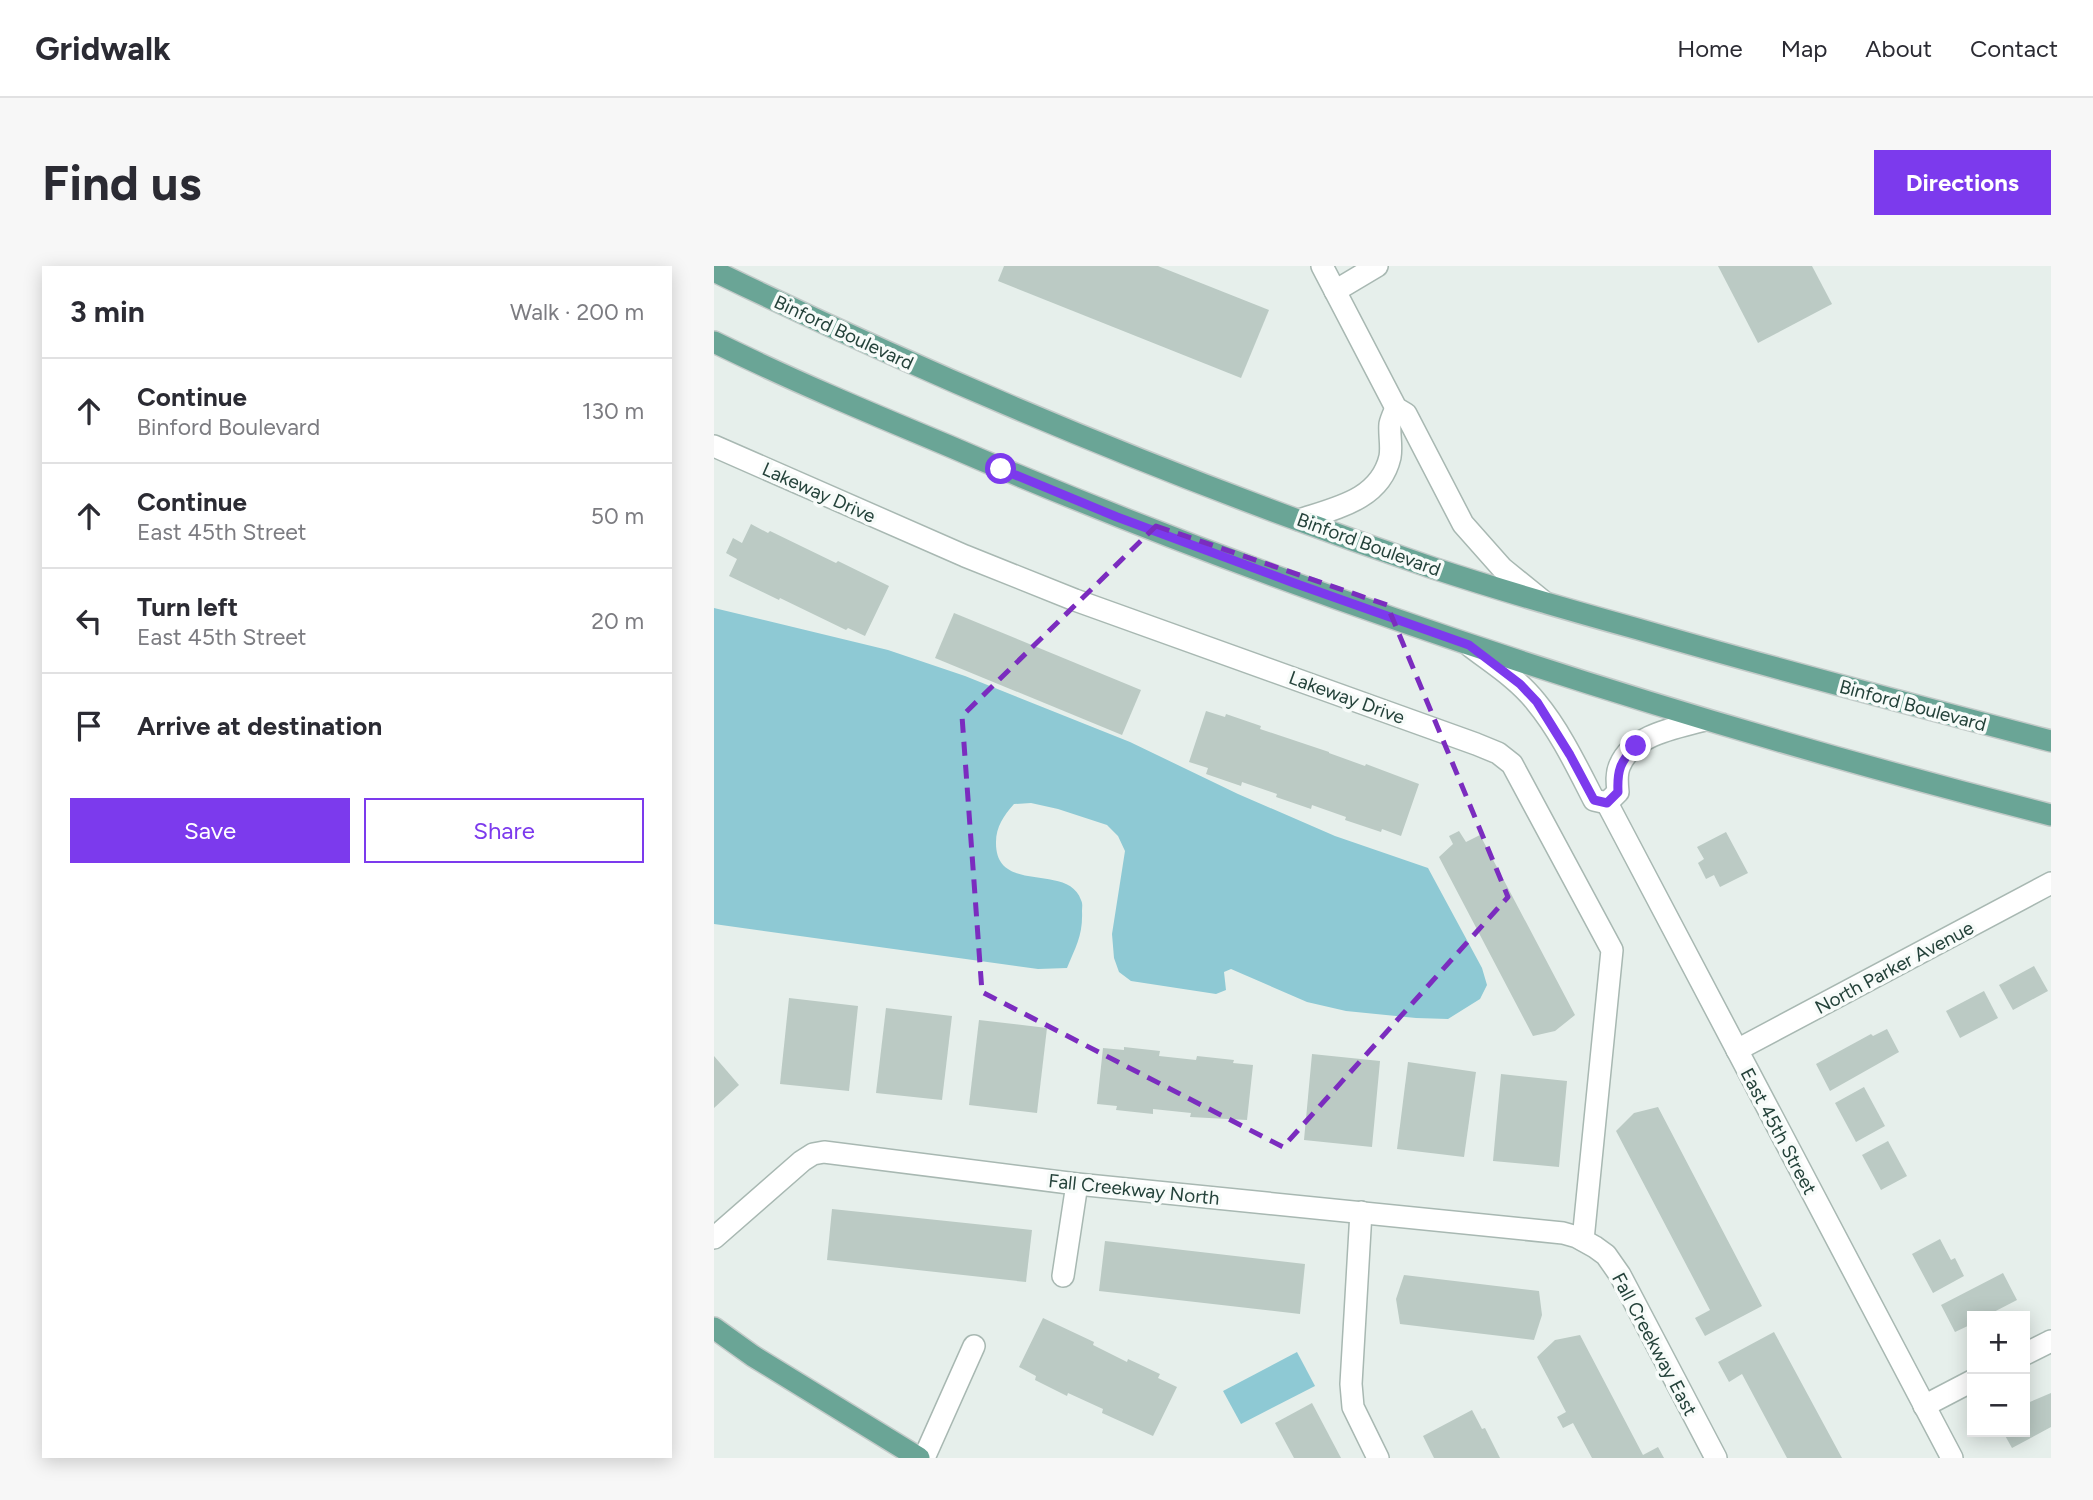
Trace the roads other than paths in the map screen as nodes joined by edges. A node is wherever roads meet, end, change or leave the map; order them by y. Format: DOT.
graph roads {
  1 [pos="1322,266"];
  2 [pos="1377,266"];
  3 [pos="714,271"];
  4 [pos="1335,290"];
  5 [pos="714,342"];
  6 [pos="1396,408"];
  7 [pos="714,446"];
  8 [pos="1299,520"];
  9 [pos="1544,603"];
  10 [pos="1469,645"];
  11 [pos="1705,720"];
  12 [pos="2051,741"];
  13 [pos="1607,803"];
  14 [pos="2051,815"];
  15 [pos="2051,883"];
  16 [pos="1737,1051"];
  17 [pos="1077,1184"];
  18 [pos="1361,1212"];
  19 [pos="714,1238"];
  20 [pos="1583,1240"];
  21 [pos="1063,1276"];
  22 [pos="714,1328"];
  23 [pos="2051,1341"];
  24 [pos="974,1346"];
  25 [pos="2030,1352"];
  26 [pos="1967,1384"];
  27 [pos="1924,1406"];
  28 [pos="922,1458"];
  29 [pos="1378,1458"];
  30 [pos="1716,1458"];
  31 [pos="1952,1458"];
  1 -- 4 [label="street"];
  2 -- 4 [label="street"];
  3 -- 8 [label="main road, Binford Boulevard"];
  4 -- 6 [label="street"];
  5 -- 10 [label="main road"];
  6 -- 8 [label="street"];
  6 -- 9 [label="street"];
  7 -- 20 [label="street, Lakeway Drive"];
  8 -- 9 [label="main road, Binford Boulevard"];
  9 -- 12 [label="main road, Binford Boulevard"];
  10 -- 11 [label="main road"];
  10 -- 13 [label="street, East 45th Street"];
  11 -- 13 [label="street"];
  11 -- 14 [label="main road"];
  13 -- 16 [label="street, East 45th Street"];
  15 -- 16 [label="street, North Parker Avenue"];
  16 -- 27 [label="street, East 45th Street"];
  17 -- 18 [label="street, Fall Creekway North"];
  17 -- 19 [label="street, Fall Creekway North"];
  17 -- 21 [label="street"];
  18 -- 20 [label="street, Fall Creekway North"];
  18 -- 29 [label="street"];
  20 -- 30 [label="street, Fall Creekway East"];
  22 -- 28 [label="main road"];
  23 -- 25 [label="street"];
  24 -- 28 [label="street"];
  26 -- 27 [label="street"];
  27 -- 31 [label="street, East 45th Street"];
}
